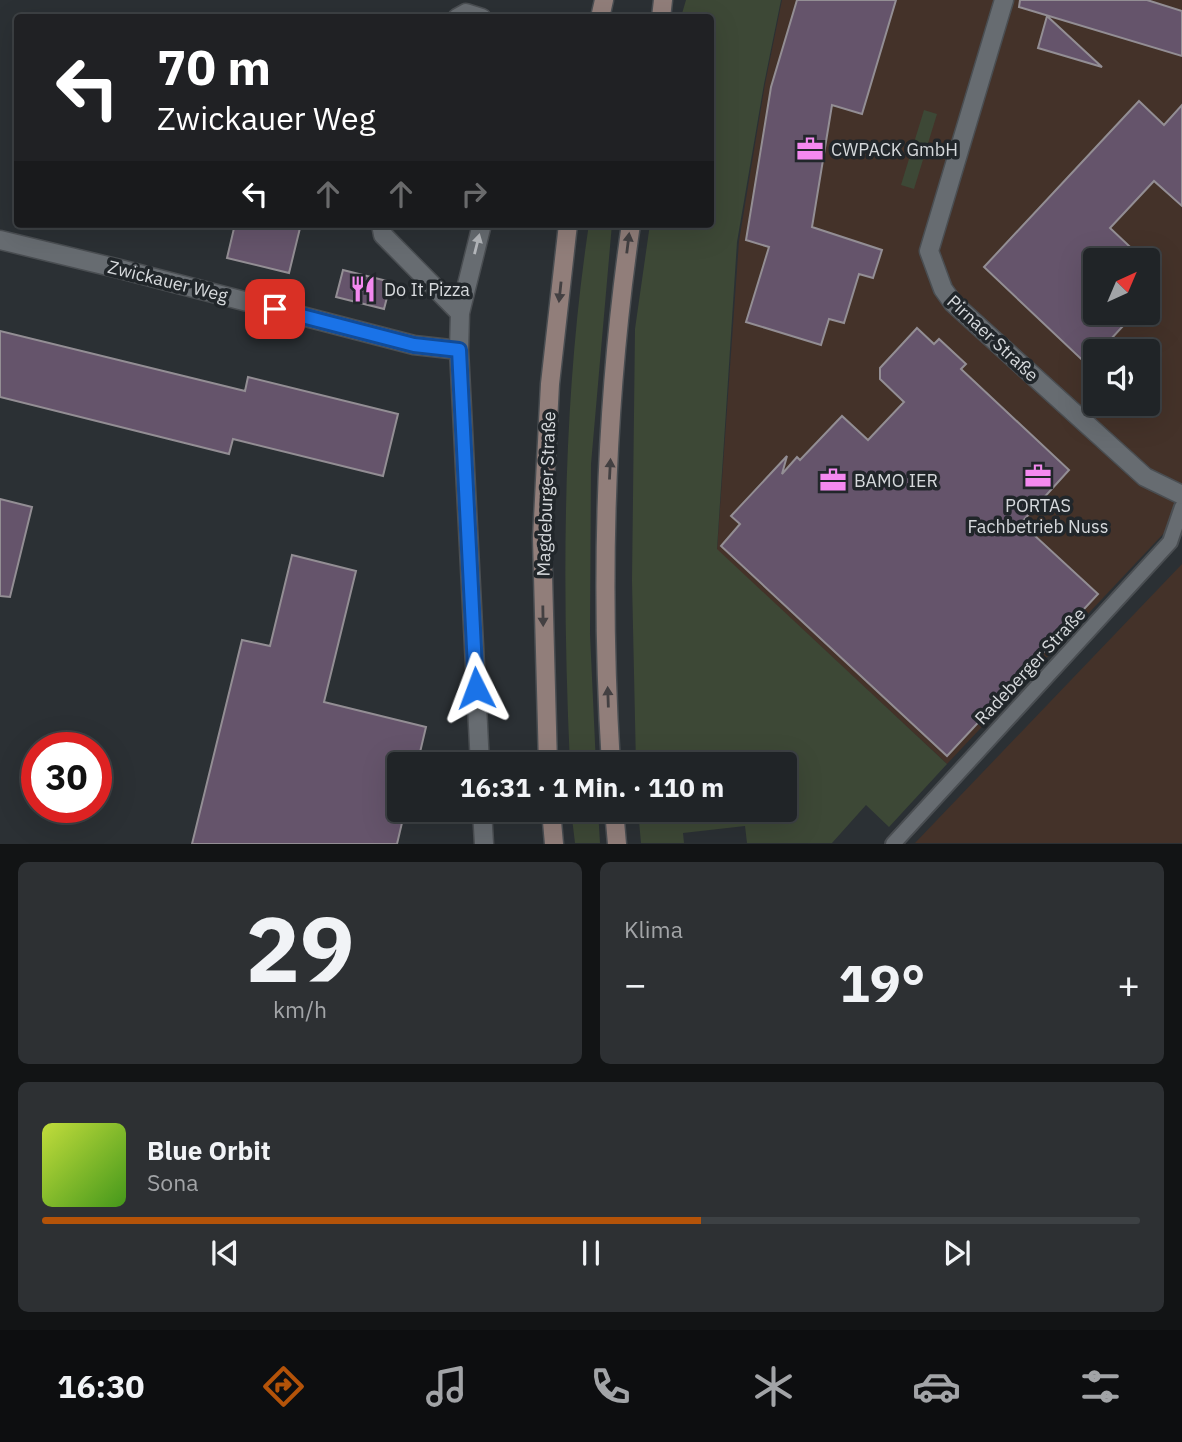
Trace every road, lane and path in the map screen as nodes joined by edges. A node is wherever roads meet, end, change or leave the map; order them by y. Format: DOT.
graph roads {
  1 [pos="1004,0"];
  2 [pos="382,228"];
  3 [pos="481,228"];
  4 [pos="568,228"];
  5 [pos="631,228"];
  6 [pos="0,240"];
  7 [pos="460,313"];
  8 [pos="459,350"];
  9 [pos="1182,495"];
  10 [pos="1182,507"];
  11 [pos="479,752"];
  12 [pos="548,752"];
  13 [pos="611,752"];
  14 [pos="483,822"];
  15 [pos="552,822"];
  16 [pos="615,822"];
  17 [pos="484,844"];
  18 [pos="554,844"];
  19 [pos="617,844"];
  20 [pos="893,844"];
  1 -- 9 [label="street, Pirnaer Straße"];
  2 -- 7 [label="street"];
  7 -- 3 [label="street, one-way"];
  4 -- 12 [label="main road, Magdeburger Straße, one-way"];
  13 -- 5 [label="main road, one-way"];
  6 -- 8 [label="street, Zwickauer Weg"];
  7 -- 8 [label="street"];
  8 -- 11 [label="street"];
  10 -- 20 [label="lane, Radeberger Straße"];
  14 -- 17 [label="street"];
  15 -- 18 [label="main road"];
  16 -- 19 [label="main road"];
}
